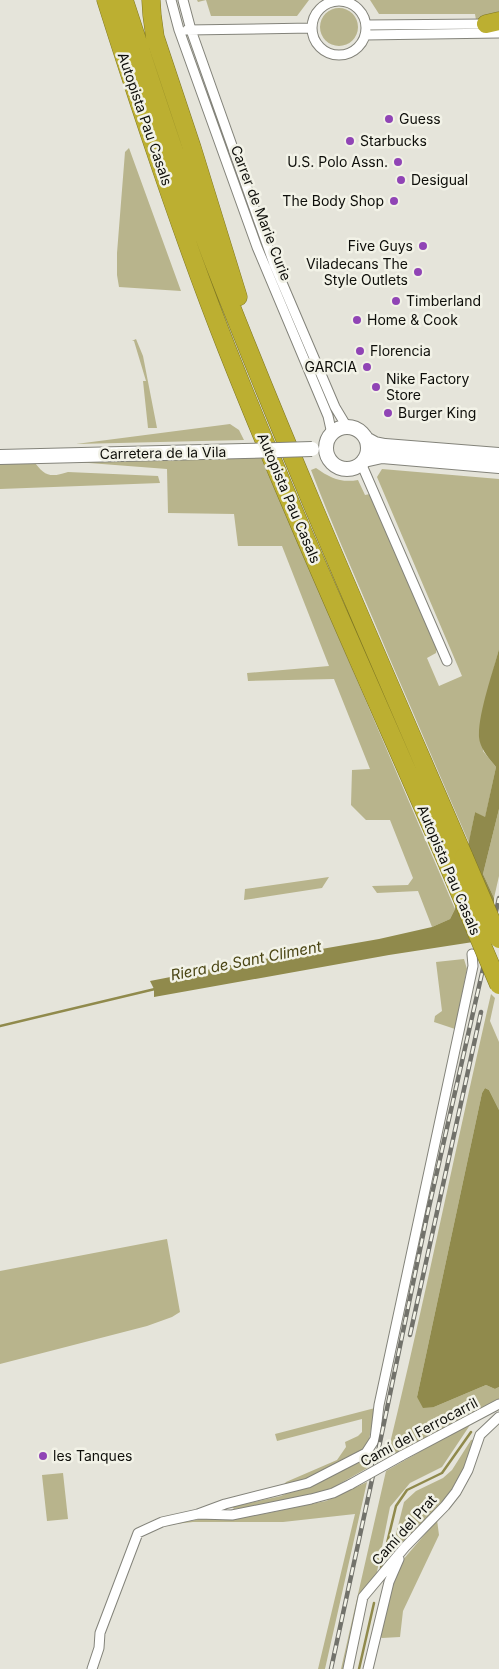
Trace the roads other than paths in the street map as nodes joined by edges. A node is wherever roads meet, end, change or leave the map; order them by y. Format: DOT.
graph roads {
  1 [pos="106,0"];
  2 [pos="124,0"];
  3 [pos="151,0"];
  4 [pos="171,0"];
  5 [pos="182,0"];
  6 [pos="338,0"];
  7 [pos="366,24"];
  8 [pos="312,28"];
  9 [pos="495,28"];
  10 [pos="179,30"];
  11 [pos="191,30"];
  12 [pos="365,35"];
  13 [pos="258,375"];
  14 [pos="347,427"];
  15 [pos="332,434"];
  16 [pos="366,439"];
  17 [pos="327,449"];
  18 [pos="499,455"];
  19 [pos="0,457"];
  20 [pos="362,461"];
  21 [pos="499,466"];
  22 [pos="447,661"];
  23 [pos="499,939"];
  24 [pos="472,954"];
  25 [pos="499,985"];
  26 [pos="499,1404"];
  27 [pos="499,1417"];
  28 [pos="198,1514"];
  29 [pos="405,1547"];
  30 [pos="92,1669"];
  31 [pos="348,1669"];
  32 [pos="368,1669"];
  1 -- 25 [label="highway, Autopista Pau Casals, bridge"];
  2 -- 13 [label="highway, Autopista Pau Casals"];
  3 -- 13 [label="highway"];
  4 -- 10 [label="street, Carrer de Marie Curie"];
  5 -- 11 [label="street, Carrer de Marie Curie"];
  6 -- 7 [label="street"];
  6 -- 8 [label="street"];
  7 -- 9 [label="street"];
  7 -- 12 [label="street"];
  8 -- 11 [label="street"];
  8 -- 12 [label="street"];
  9 -- 12 [label="street"];
  10 -- 11 [label="street"];
  10 -- 15 [label="street, Carrer de Marie Curie"];
  11 -- 14 [label="street, Carrer de Marie Curie"];
  13 -- 23 [label="highway, Autopista Pau Casals, bridge"];
  14 -- 15 [label="street"];
  14 -- 16 [label="street"];
  15 -- 17 [label="street"];
  16 -- 18 [label="street"];
  16 -- 20 [label="street"];
  17 -- 19 [label="street, Carretera de la Vila, bridge"];
  17 -- 20 [label="street"];
  20 -- 21 [label="street"];
  20 -- 22 [label="street"];
  24 -- 28 [label="street"];
  26 -- 28 [label="street, Camí del Ferrocarril, bridge"];
  27 -- 29 [label="street, Camí del Prat"];
  28 -- 30 [label="street"];
  29 -- 31 [label="street, Camí del Prat"];
  29 -- 32 [label="street"];
}
